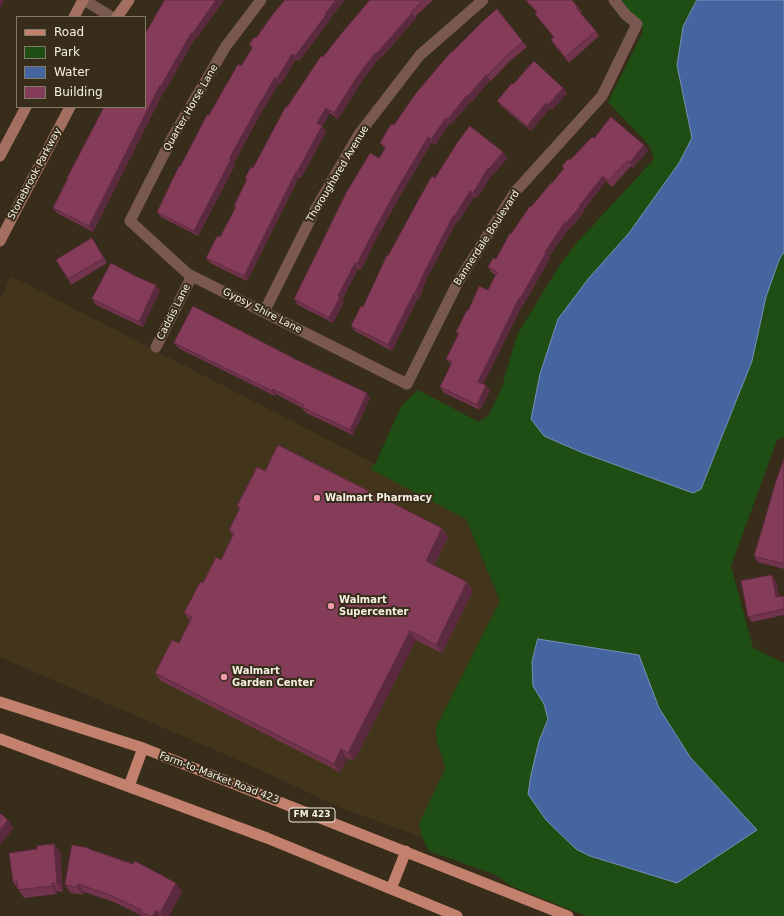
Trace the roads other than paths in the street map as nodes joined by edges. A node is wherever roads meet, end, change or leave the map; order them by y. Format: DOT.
graph roads {
  1 [pos="83,0"];
  2 [pos="261,0"];
  3 [pos="483,0"];
  4 [pos="614,0"];
  5 [pos="125,1"];
  6 [pos="75,16"];
  7 [pos="110,16"];
  8 [pos="118,16"];
  9 [pos="25,108"];
  10 [pos="69,108"];
  11 [pos="0,156"];
  12 [pos="130,221"];
  13 [pos="0,241"];
  14 [pos="192,276"];
  15 [pos="264,312"];
  16 [pos="156,347"];
  17 [pos="407,384"];
  18 [pos="0,702"];
  19 [pos="0,739"];
  20 [pos="144,748"];
  21 [pos="130,786"];
  22 [pos="406,851"];
  23 [pos="391,889"];
  24 [pos="457,916"];
  25 [pos="568,916"];
  1 -- 6 [label="main road"];
  1 -- 7 [label="street"];
  2 -- 12 [label="street, Quarter Horse Lane"];
  3 -- 15 [label="street, Thoroughbred Avenue"];
  4 -- 17 [label="street, Bannerdale Boulevard"];
  5 -- 8 [label="main road"];
  9 -- 11 [label="main road"];
  10 -- 13 [label="main road, Stonebrook Parkway"];
  12 -- 14 [label="street, Gypsy Shire Lane"];
  14 -- 15 [label="street, Gypsy Shire Lane"];
  14 -- 16 [label="street, Caddis Lane"];
  15 -- 17 [label="street, Gypsy Shire Lane"];
  18 -- 20 [label="main road, Farm-to-Market Road 423 / FM 423"];
  19 -- 21 [label="main road"];
  20 -- 21 [label="main road"];
  20 -- 22 [label="main road, Farm-to-Market Road 423 / FM 423"];
  21 -- 23 [label="main road"];
  22 -- 23 [label="main road"];
  22 -- 25 [label="main road, Farm-to-Market Road 423 / FM 423"];
  23 -- 24 [label="main road"];
}
